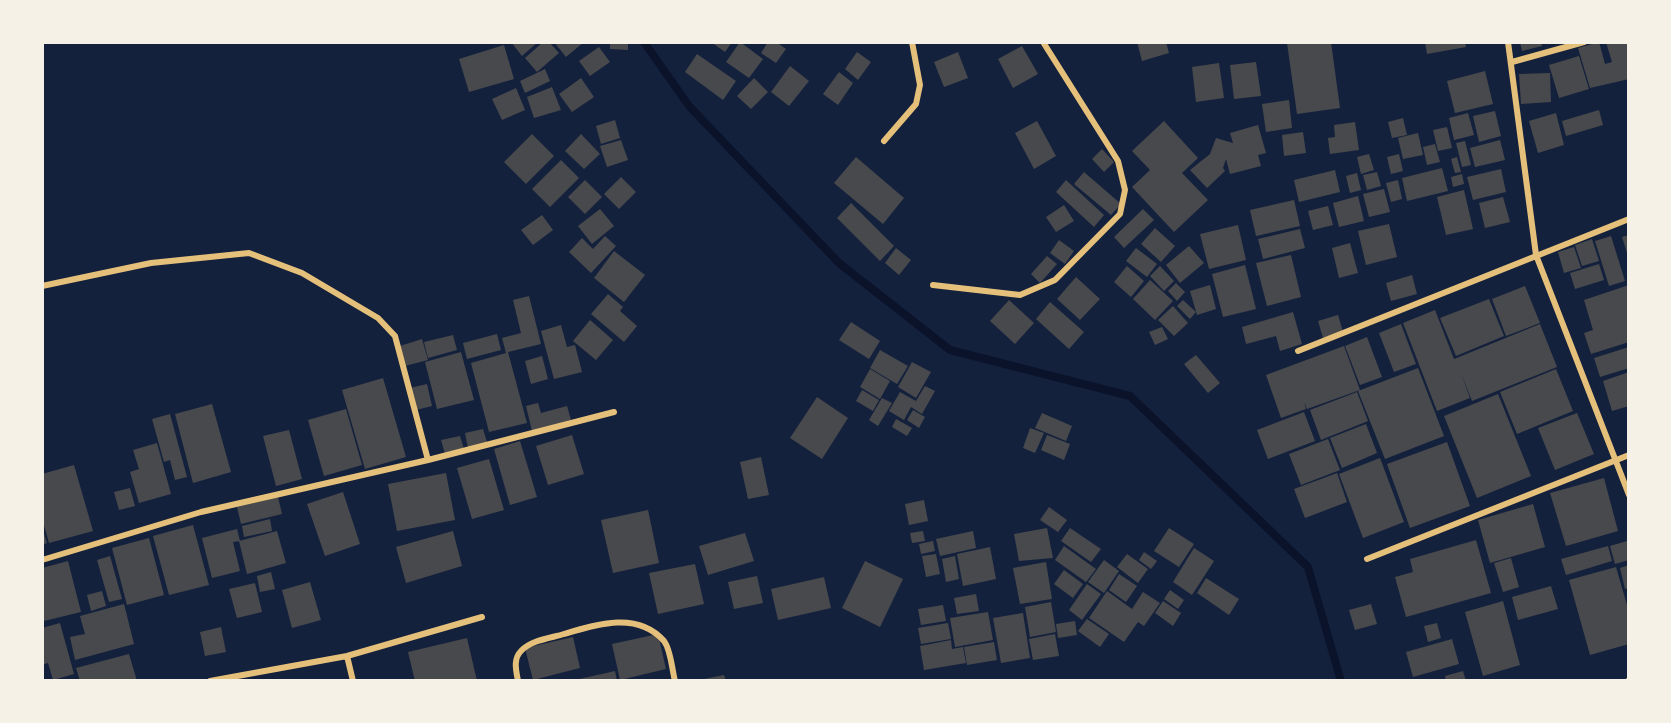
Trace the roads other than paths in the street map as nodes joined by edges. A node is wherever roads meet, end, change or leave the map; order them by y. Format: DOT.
graph roads {
  1 [pos="912,42"];
  2 [pos="1043,42"];
  3 [pos="1508,42"];
  4 [pos="1584,42"];
  5 [pos="1512,62"];
  6 [pos="884,141"];
  7 [pos="1629,219"];
  8 [pos="1536,255"];
  9 [pos="933,285"];
  10 [pos="42,286"];
  11 [pos="1298,351"];
  12 [pos="614,412"];
  13 [pos="1629,455"];
  14 [pos="428,460"];
  15 [pos="1616,461"];
  16 [pos="1629,495"];
  17 [pos="1367,559"];
  18 [pos="42,560"];
  19 [pos="482,617"];
  20 [pos="347,656"];
  21 [pos="210,681"];
  22 [pos="353,681"];
  23 [pos="518,681"];
  24 [pos="675,681"];
  1 -- 6 [label="street"];
  2 -- 9 [label="street"];
  3 -- 5 [label="street"];
  4 -- 5 [label="street"];
  5 -- 8 [label="street"];
  7 -- 8 [label="street"];
  8 -- 11 [label="street"];
  8 -- 15 [label="street"];
  10 -- 14 [label="street"];
  12 -- 14 [label="street"];
  13 -- 15 [label="street"];
  14 -- 18 [label="street"];
  15 -- 16 [label="street"];
  15 -- 17 [label="street"];
  19 -- 20 [label="street"];
  20 -- 21 [label="street"];
  20 -- 22 [label="street"];
  23 -- 24 [label="street"];
}
